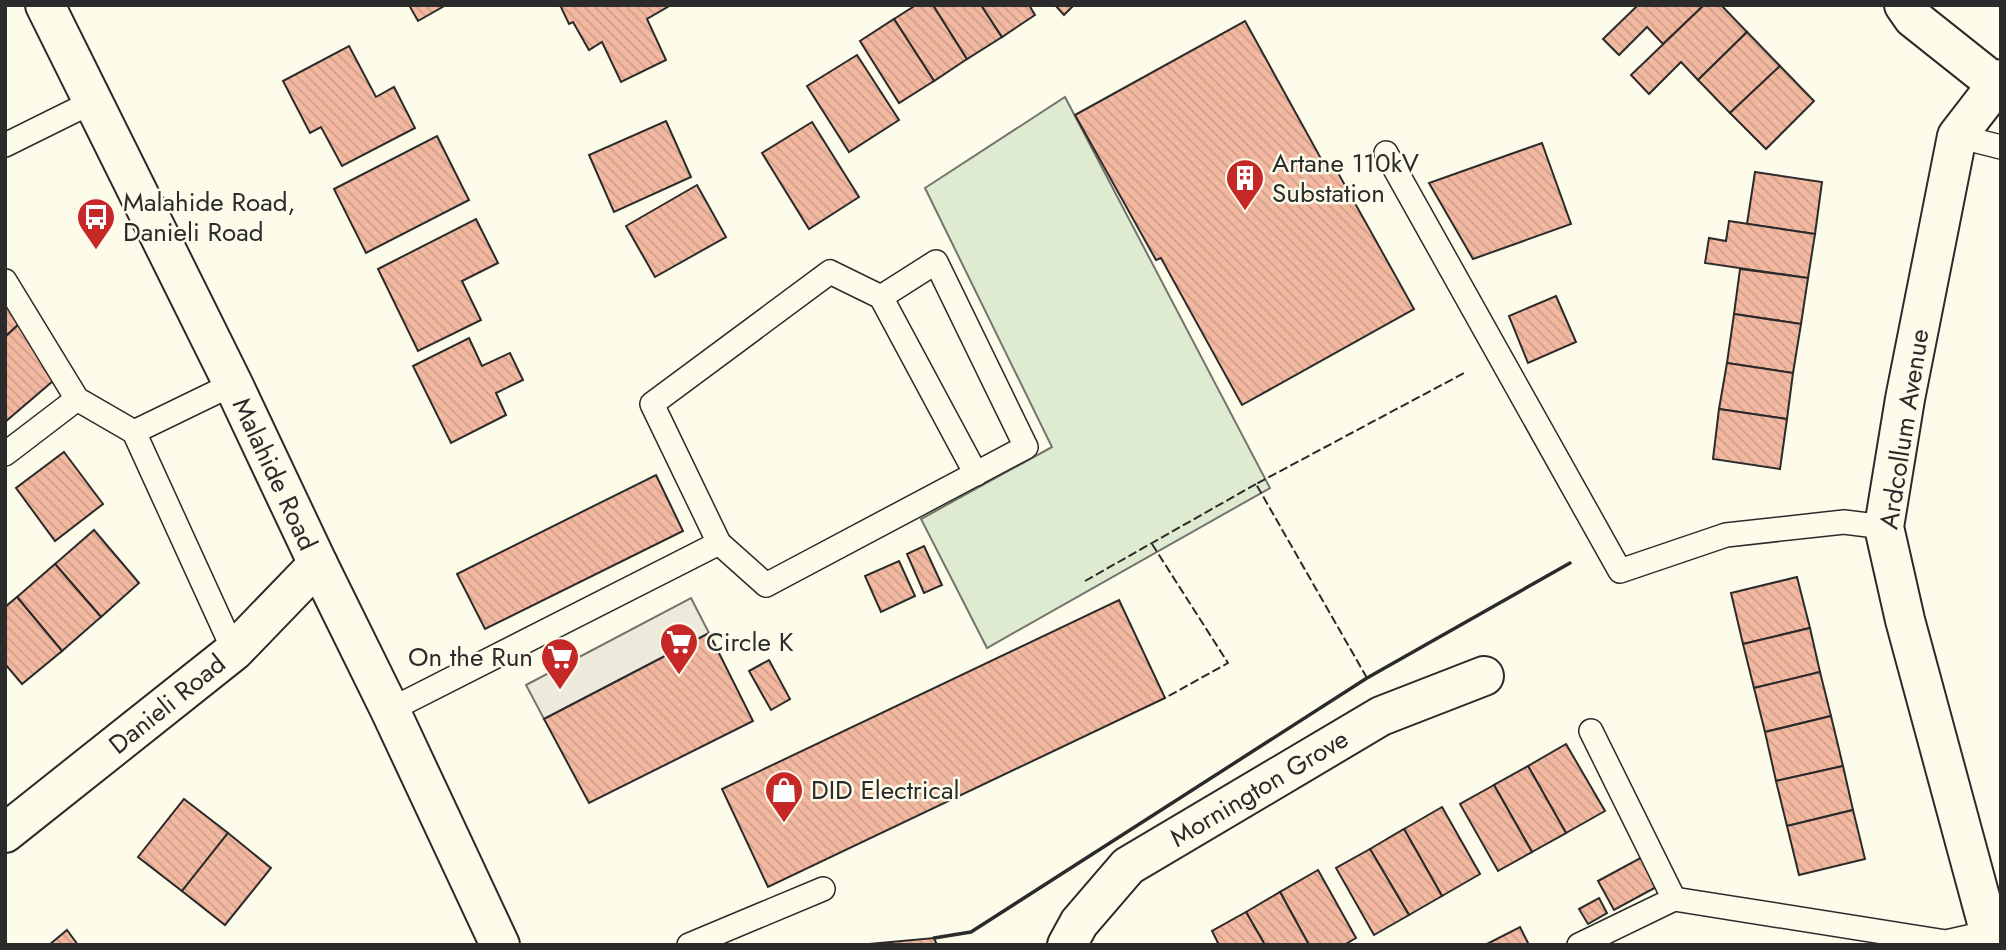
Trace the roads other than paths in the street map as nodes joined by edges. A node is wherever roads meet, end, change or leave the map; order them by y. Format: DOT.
graph roads {
  1 [pos="45,5"];
  2 [pos="1904,5"];
  3 [pos="1999,82"];
  4 [pos="92,102"];
  5 [pos="1957,136"];
  6 [pos="5,145"];
  7 [pos="2001,147"];
  8 [pos="1386,153"];
  9 [pos="5,281"];
  10 [pos="881,297"];
  11 [pos="233,384"];
  12 [pos="77,399"];
  13 [pos="134,432"];
  14 [pos="5,454"];
  15 [pos="976,474"];
  16 [pos="1884,527"];
  17 [pos="719,543"];
  18 [pos="318,564"];
  19 [pos="233,651"];
  20 [pos="1484,676"];
  21 [pos="390,710"];
  22 [pos="1591,731"];
  23 [pos="5,833"];
  24 [pos="823,889"];
  25 [pos="1674,899"];
  26 [pos="1991,938"];
  27 [pos="500,945"];
  28 [pos="690,945"];
  29 [pos="1067,945"];
  30 [pos="1578,945"];
  1 -- 4 [label="street, Malahide Road"];
  2 -- 3 [label="street, Ardcollum Avenue"];
  3 -- 5 [label="street, Ardcollum Avenue"];
  4 -- 6 [label="lane"];
  4 -- 11 [label="street, Malahide Road"];
  5 -- 7 [label="lane"];
  5 -- 16 [label="street, Ardcollum Avenue"];
  8 -- 16 [label="lane"];
  9 -- 12 [label="lane"];
  10 -- 15 [label="lane"];
  10 -- 15 [label="lane"];
  10 -- 17 [label="lane"];
  11 -- 13 [label="lane"];
  11 -- 18 [label="street, Malahide Road"];
  12 -- 13 [label="lane"];
  12 -- 14 [label="lane"];
  13 -- 19 [label="lane"];
  15 -- 17 [label="lane"];
  16 -- 26 [label="street, Ardcollum Avenue"];
  17 -- 21 [label="lane"];
  18 -- 19 [label="street, Danieli Road"];
  18 -- 21 [label="street, Malahide Road"];
  19 -- 23 [label="street, Danieli Road"];
  20 -- 29 [label="street, Mornington Grove"];
  21 -- 27 [label="street, Malahide Road"];
  22 -- 25 [label="lane"];
  24 -- 28 [label="lane"];
  25 -- 26 [label="lane"];
  25 -- 30 [label="lane"];
}
